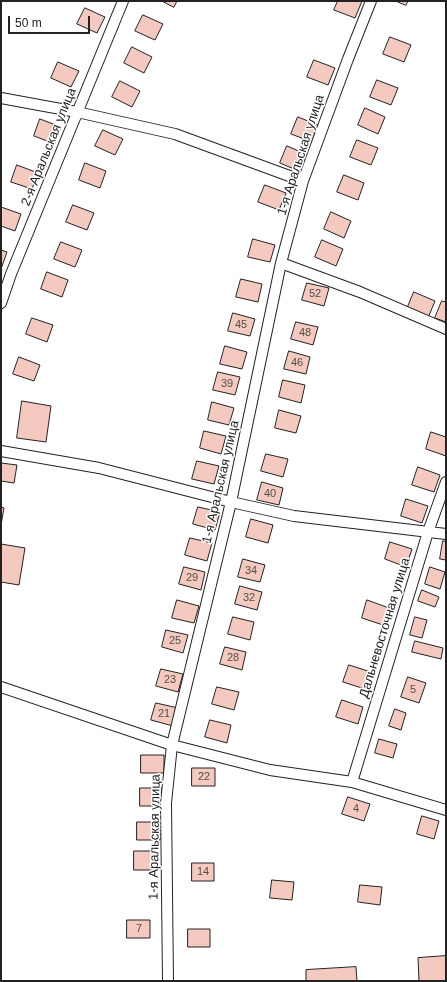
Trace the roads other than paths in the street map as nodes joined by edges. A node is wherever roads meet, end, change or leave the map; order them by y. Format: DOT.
graph roads {
  1 [pos="123,1"];
  2 [pos="371,1"];
  3 [pos="1,98"];
  4 [pos="77,112"];
  5 [pos="303,181"];
  6 [pos="281,263"];
  7 [pos="1,303"];
  8 [pos="446,329"];
  9 [pos="1,451"];
  10 [pos="446,482"];
  11 [pos="230,502"];
  12 [pos="428,532"];
  13 [pos="446,534"];
  14 [pos="1,687"];
  15 [pos="172,745"];
  16 [pos="352,782"];
  17 [pos="446,810"];
  18 [pos="168,981"];
  1 -- 4 [label="street, 2-я Аральская улица"];
  2 -- 5 [label="street, 1-я Аральская улица"];
  3 -- 4 [label="street"];
  4 -- 5 [label="street"];
  4 -- 7 [label="street, 2-я Аральская улица"];
  5 -- 6 [label="street, 1-я Аральская улица"];
  6 -- 8 [label="street"];
  6 -- 11 [label="street, 1-я Аральская улица"];
  9 -- 11 [label="street"];
  10 -- 12 [label="street, Дальневосточная улица"];
  11 -- 12 [label="street"];
  11 -- 15 [label="street, 1-я Аральская улица"];
  12 -- 13 [label="street"];
  12 -- 16 [label="street, Дальневосточная улица"];
  14 -- 15 [label="street"];
  15 -- 16 [label="street"];
  15 -- 18 [label="street, 1-я Аральская улица"];
  16 -- 17 [label="street"];
}
